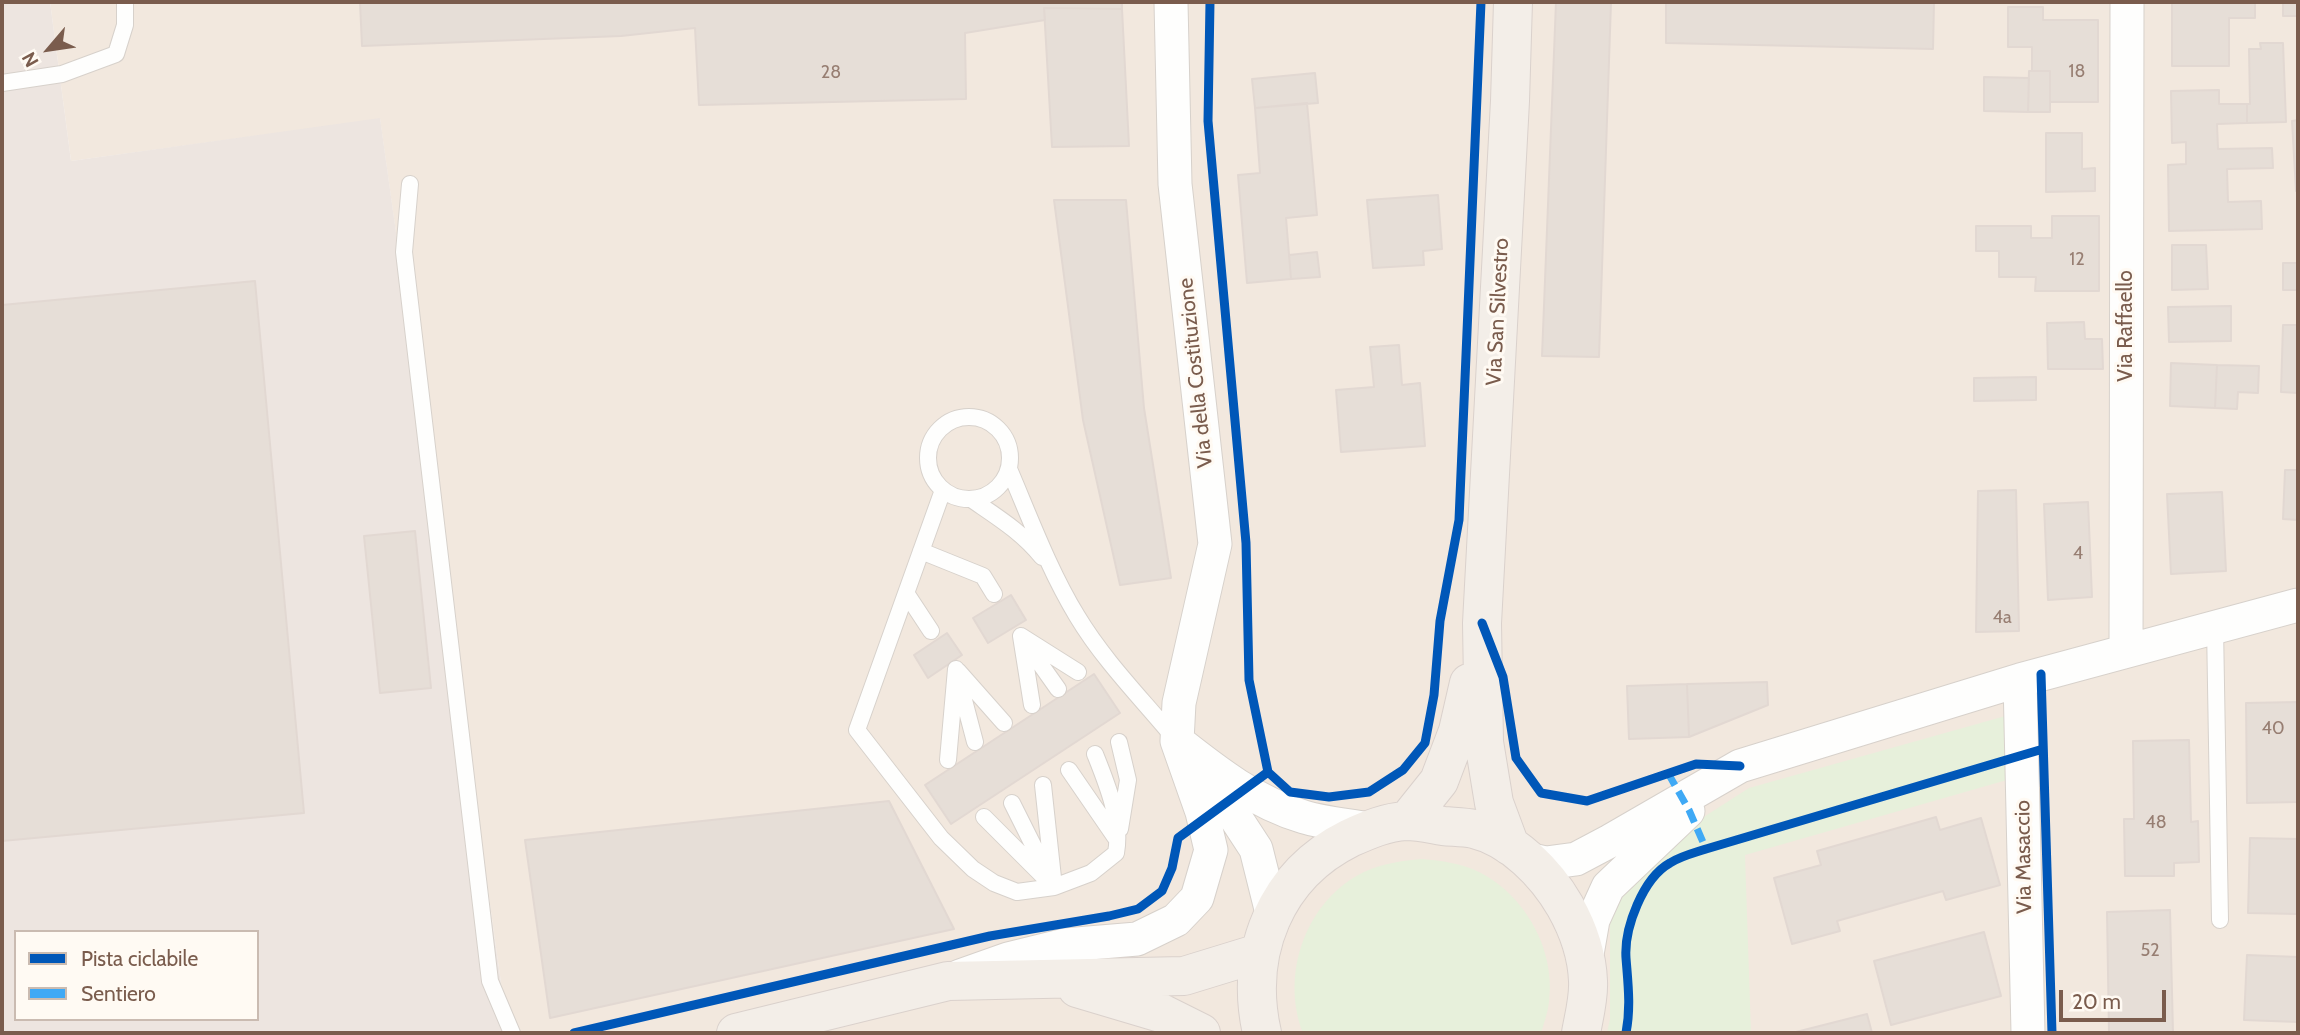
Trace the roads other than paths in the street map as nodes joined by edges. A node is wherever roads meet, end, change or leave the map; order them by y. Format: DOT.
graph roads {
  1 [pos="125,2"];
  2 [pos="1171,2"];
  3 [pos="1513,2"];
  4 [pos="2127,2"];
  5 [pos="2,83"];
  6 [pos="410,184"];
  7 [pos="1009,469"];
  8 [pos="943,490"];
  9 [pos="971,499"];
  10 [pos="921,551"];
  11 [pos="1054,571"];
  12 [pos="906,593"];
  13 [pos="994,594"];
  14 [pos="2298,605"];
  15 [pos="1482,622"];
  16 [pos="2215,626"];
  17 [pos="931,631"];
  18 [pos="1021,636"];
  19 [pos="2126,651"];
  20 [pos="956,669"];
  21 [pos="1078,672"];
  22 [pos="2020,680"];
  23 [pos="1058,689"];
  24 [pos="1032,705"];
  25 [pos="1004,723"];
  26 [pos="1177,741"];
  27 [pos="975,742"];
  28 [pos="1119,742"];
  29 [pos="1095,754"];
  30 [pos="948,760"];
  31 [pos="1740,766"];
  32 [pos="1069,771"];
  33 [pos="1043,785"];
  34 [pos="1012,803"];
  35 [pos="984,817"];
  36 [pos="1407,821"];
  37 [pos="1368,829"];
  38 [pos="1118,842"];
  39 [pos="1519,852"];
  40 [pos="1054,887"];
  41 [pos="1272,913"];
  42 [pos="2220,920"];
  43 [pos="1259,953"];
  44 [pos="1586,960"];
  45 [pos="1044,979"];
  46 [pos="948,981"];
  47 [pos="512,1033"];
  48 [pos="736,1033"];
  49 [pos="1201,1033"];
  50 [pos="1262,1033"];
  51 [pos="1581,1033"];
  52 [pos="2028,1033"];
  1 -- 5 [label="lane"];
  2 -- 26 [label="street, Via della Costituzione"];
  3 -- 15 [label="main road, Via San Silvestro"];
  4 -- 19 [label="street, Via Raffaello"];
  6 -- 47 [label="lane"];
  7 -- 8 [label="lane"];
  7 -- 9 [label="lane"];
  7 -- 11 [label="lane"];
  8 -- 9 [label="lane"];
  8 -- 10 [label="lane"];
  9 -- 11 [label="lane"];
  10 -- 12 [label="lane"];
  10 -- 13 [label="lane"];
  11 -- 26 [label="lane"];
  12 -- 17 [label="lane"];
  12 -- 40 [label="lane"];
  14 -- 16 [label="street"];
  15 -- 36 [label="main road, Via San Silvestro"];
  15 -- 39 [label="main road, Via San Silvestro"];
  16 -- 19 [label="street"];
  16 -- 42 [label="lane"];
  18 -- 21 [label="lane"];
  18 -- 23 [label="lane"];
  18 -- 24 [label="lane"];
  19 -- 22 [label="street"];
  20 -- 25 [label="lane"];
  20 -- 27 [label="lane"];
  20 -- 30 [label="lane"];
  22 -- 31 [label="street"];
  22 -- 52 [label="street, Via Masaccio"];
  26 -- 37 [label="street"];
  26 -- 41 [label="street"];
  26 -- 46 [label="street, Via della Costituzione"];
  28 -- 38 [label="lane"];
  29 -- 38 [label="lane"];
  31 -- 39 [label="street"];
  31 -- 44 [label="street"];
  32 -- 38 [label="lane"];
  33 -- 40 [label="lane"];
  34 -- 40 [label="lane"];
  35 -- 40 [label="lane"];
  36 -- 37 [label="main road"];
  36 -- 39 [label="main road"];
  37 -- 41 [label="main road"];
  38 -- 40 [label="lane"];
  39 -- 44 [label="main road"];
  41 -- 43 [label="main road"];
  43 -- 45 [label="main road"];
  43 -- 50 [label="main road"];
  44 -- 51 [label="main road"];
  45 -- 46 [label="main road"];
  45 -- 49 [label="main road"];
  46 -- 48 [label="main road"];
}
